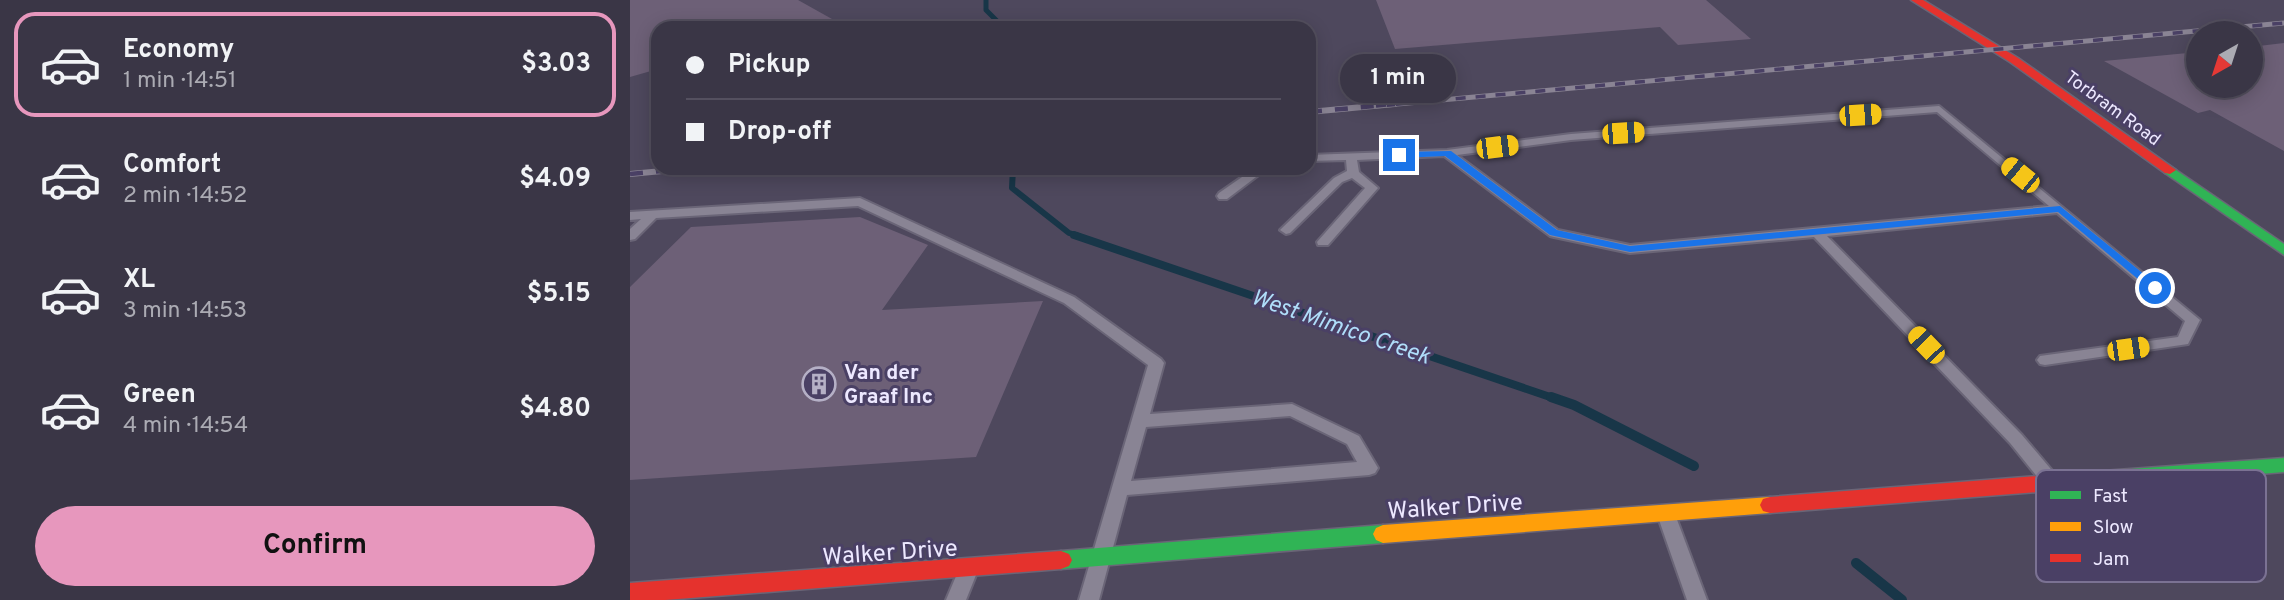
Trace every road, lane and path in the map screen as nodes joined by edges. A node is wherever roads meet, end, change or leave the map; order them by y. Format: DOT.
graph roads {
  1 [pos="1916,0"];
  2 [pos="1447,153"];
  3 [pos="1351,156"];
  4 [pos="1316,158"];
  5 [pos="1353,173"];
  6 [pos="1252,175"];
  7 [pos="1223,196"];
  8 [pos="2060,209"];
  9 [pos="653,214"];
  10 [pos="630,216"];
  11 [pos="1286,230"];
  12 [pos="1817,233"];
  13 [pos="630,236"];
  14 [pos="1323,242"];
  15 [pos="2284,251"];
  16 [pos="2045,360"];
  17 [pos="1140,421"];
  18 [pos="2284,465"];
  19 [pos="2041,470"];
  20 [pos="2220,470"];
  21 [pos="2036,484"];
  22 [pos="1119,489"];
  23 [pos="1665,513"];
  24 [pos="1102,556"];
  25 [pos="968,569"];
  26 [pos="630,593"];
  27 [pos="956,600"];
  28 [pos="1089,600"];
  29 [pos="1697,600"];
  1 -- 15 [label="street, Torbram Road"];
  2 -- 3 [label="lane"];
  2 -- 8 [label="lane"];
  2 -- 12 [label="lane"];
  3 -- 4 [label="lane"];
  3 -- 5 [label="lane"];
  5 -- 11 [label="lane"];
  5 -- 14 [label="lane"];
  6 -- 7 [label="lane"];
  8 -- 12 [label="lane"];
  8 -- 16 [label="lane"];
  9 -- 10 [label="lane"];
  9 -- 13 [label="lane"];
  9 -- 17 [label="lane"];
  12 -- 19 [label="lane"];
  17 -- 22 [label="lane"];
  17 -- 22 [label="lane"];
  18 -- 20 [label="street, Walker Drive"];
  21 -- 23 [label="street, Walker Drive"];
  22 -- 24 [label="lane"];
  23 -- 24 [label="street, Walker Drive"];
  23 -- 29 [label="lane"];
  24 -- 25 [label="street, Walker Drive"];
  24 -- 28 [label="lane"];
  25 -- 26 [label="street, Walker Drive"];
  25 -- 27 [label="lane"];
}
